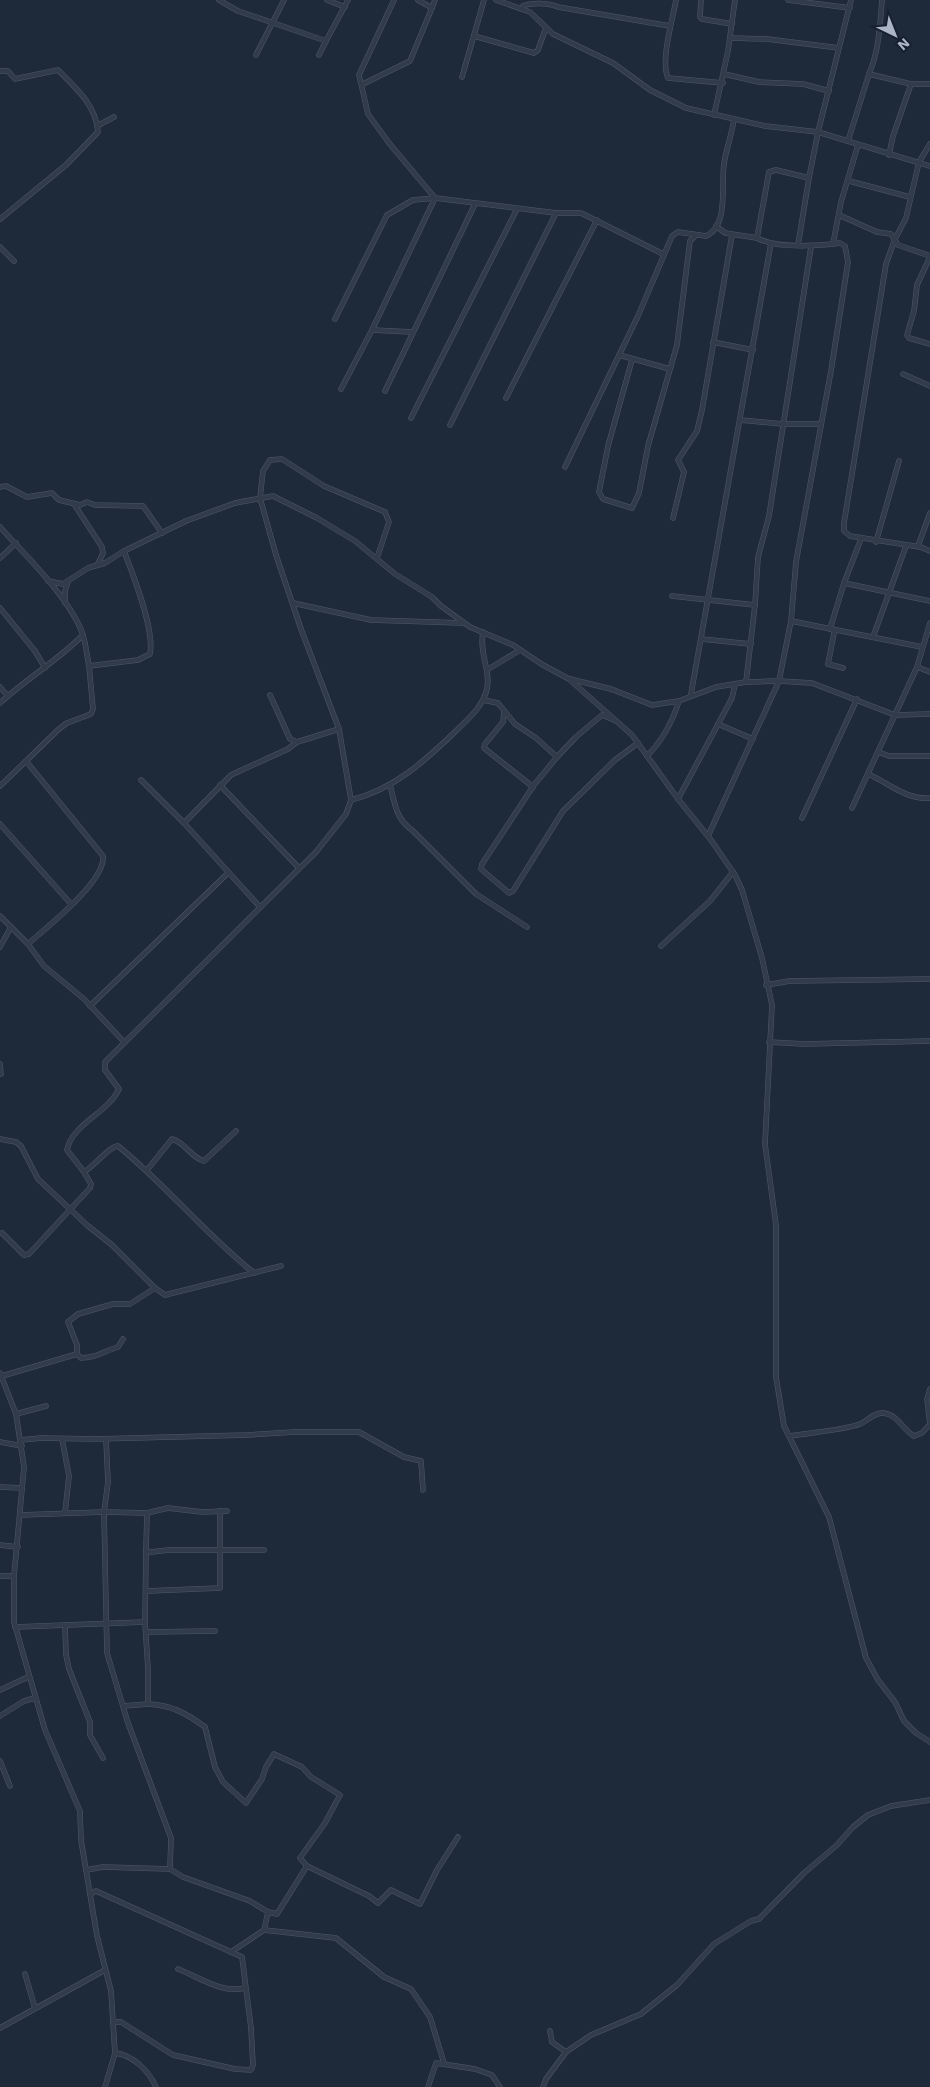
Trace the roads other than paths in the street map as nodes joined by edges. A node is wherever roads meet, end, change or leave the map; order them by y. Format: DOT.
graph roads {
  1 [pos="219,0"];
  2 [pos="284,0"];
  3 [pos="327,0"];
  4 [pos="348,0"];
  5 [pos="394,0"];
  6 [pos="418,0"];
  7 [pos="435,0"];
  8 [pos="484,0"];
  9 [pos="496,0"];
  10 [pos="525,0"];
  11 [pos="676,0"];
  12 [pos="701,0"];
  13 [pos="735,0"];
  14 [pos="788,0"];
  15 [pos="851,0"];
  16 [pos="882,0"];
  17 [pos="345,7"];
  18 [pos="522,7"];
  19 [pos="432,8"];
  20 [pos="850,8"];
  21 [pos="272,24"];
  22 [pos="732,24"];
  23 [pos="670,26"];
  24 [pos="546,30"];
  25 [pos="474,36"];
  26 [pos="730,38"];
  27 [pos="326,40"];
  28 [pos="839,48"];
  29 [pos="256,55"];
  30 [pos="319,55"];
  31 [pos="0,71"];
  32 [pos="724,74"];
  33 [pos="869,74"];
  34 [pos="462,77"];
  35 [pos="722,83"];
  36 [pos="363,84"];
  37 [pos="911,84"];
  38 [pos="930,84"];
  39 [pos="829,91"];
  40 [pos="714,115"];
  41 [pos="114,117"];
  42 [pos="734,119"];
  43 [pos="97,126"];
  44 [pos="818,132"];
  45 [pos="848,141"];
  46 [pos="930,144"];
  47 [pos="858,145"];
  48 [pos="889,155"];
  49 [pos="919,162"];
  50 [pos="930,166"];
  51 [pos="810,178"];
  52 [pos="849,181"];
  53 [pos="910,197"];
  54 [pos="435,198"];
  55 [pos="475,204"];
  56 [pos="517,208"];
  57 [pos="556,213"];
  58 [pos="839,215"];
  59 [pos="0,219"];
  60 [pos="598,220"];
  61 [pos="716,226"];
  62 [pos="696,235"];
  63 [pos="732,235"];
  64 [pos="757,238"];
  65 [pos="895,239"];
  66 [pos="771,243"];
  67 [pos="833,244"];
  68 [pos="798,245"];
  69 [pos="0,247"];
  70 [pos="811,247"];
  71 [pos="663,254"];
  72 [pos="930,256"];
  73 [pos="14,260"];
  74 [pos="335,319"];
  75 [pos="372,330"];
  76 [pos="412,332"];
  77 [pos="713,342"];
  78 [pos="930,344"];
  79 [pos="753,350"];
  80 [pos="619,355"];
  81 [pos="632,360"];
  82 [pos="670,370"];
  83 [pos="903,374"];
  84 [pos="930,385"];
  85 [pos="341,389"];
  86 [pos="385,391"];
  87 [pos="506,398"];
  88 [pos="411,418"];
  89 [pos="740,420"];
  90 [pos="783,424"];
  91 [pos="821,424"];
  92 [pos="450,425"];
  93 [pos="899,461"];
  94 [pos="565,467"];
  95 [pos="0,487"];
  96 [pos="260,498"];
  97 [pos="74,504"];
  98 [pos="930,513"];
  99 [pos="672,518"];
  100 [pos="0,527"];
  101 [pos="162,533"];
  102 [pos="861,539"];
  103 [pos="876,542"];
  104 [pos="16,543"];
  105 [pos="906,546"];
  106 [pos="920,547"];
  107 [pos="124,551"];
  108 [pos="930,551"];
  109 [pos="0,558"];
  110 [pos="377,558"];
  111 [pos="98,564"];
  112 [pos="48,581"];
  113 [pos="68,582"];
  114 [pos="844,583"];
  115 [pos="890,592"];
  116 [pos="672,596"];
  117 [pos="707,600"];
  118 [pos="930,601"];
  119 [pos="293,603"];
  120 [pos="65,604"];
  121 [pos="755,605"];
  122 [pos="0,608"];
  123 [pos="791,622"];
  124 [pos="464,623"];
  125 [pos="930,623"];
  126 [pos="831,628"];
  127 [pos="483,632"];
  128 [pos="83,635"];
  129 [pos="873,637"];
  130 [pos="701,639"];
  131 [pos="751,644"];
  132 [pos="922,647"];
  133 [pos="520,650"];
  134 [pos="89,666"];
  135 [pos="917,667"];
  136 [pos="45,668"];
  137 [pos="843,668"];
  138 [pos="487,670"];
  139 [pos="930,672"];
  140 [pos="569,679"];
  141 [pos="779,681"];
  142 [pos="746,682"];
  143 [pos="735,685"];
  144 [pos="0,687"];
  145 [pos="692,694"];
  146 [pos="270,695"];
  147 [pos="8,696"];
  148 [pos="857,699"];
  149 [pos="483,700"];
  150 [pos="679,701"];
  151 [pos="0,703"];
  152 [pos="504,712"];
  153 [pos="930,714"];
  154 [pos="895,715"];
  155 [pos="618,722"];
  156 [pos="718,724"];
  157 [pos="339,729"];
  158 [pos="753,740"];
  159 [pos="297,742"];
  160 [pos="638,743"];
  161 [pos="878,752"];
  162 [pos="647,756"];
  163 [pos="930,756"];
  164 [pos="558,757"];
  165 [pos="26,761"];
  166 [pos="868,774"];
  167 [pos="141,780"];
  168 [pos="220,785"];
  169 [pos="390,785"];
  170 [pos="0,786"];
  171 [pos="533,787"];
  172 [pos="930,798"];
  173 [pos="351,800"];
  174 [pos="678,800"];
  175 [pos="852,808"];
  176 [pos="802,818"];
  177 [pos="184,823"];
  178 [pos="0,824"];
  179 [pos="708,836"];
  180 [pos="299,868"];
  181 [pos="733,872"];
  182 [pos="228,873"];
  183 [pos="71,904"];
  184 [pos="260,907"];
  185 [pos="0,916"];
  186 [pos="11,927"];
  187 [pos="527,927"];
  188 [pos="28,944"];
  189 [pos="661,946"];
  190 [pos="0,947"];
  191 [pos="930,979"];
  192 [pos="766,985"];
  193 [pos="90,1006"];
  194 [pos="930,1041"];
  195 [pos="124,1042"];
  196 [pos="769,1042"];
  197 [pos="0,1064"];
  198 [pos="1,1074"];
  199 [pos="236,1131"];
  200 [pos="0,1139"];
  201 [pos="146,1170"];
  202 [pos="84,1172"];
  203 [pos="69,1208"];
  204 [pos="2,1233"];
  205 [pos="281,1266"];
  206 [pos="254,1273"];
  207 [pos="155,1288"];
  208 [pos="123,1339"];
  209 [pos="77,1354"];
  210 [pos="1,1375"];
  211 [pos="930,1389"];
  212 [pos="46,1406"];
  213 [pos="16,1414"];
  214 [pos="790,1436"];
  215 [pos="62,1439"];
  216 [pos="106,1439"];
  217 [pos="0,1442"];
  218 [pos="22,1443"];
  219 [pos="0,1487"];
  220 [pos="22,1488"];
  221 [pos="423,1490"];
  222 [pos="220,1511"];
  223 [pos="227,1511"];
  224 [pos="104,1512"];
  225 [pos="65,1513"];
  226 [pos="147,1513"];
  227 [pos="20,1515"];
  228 [pos="0,1545"];
  229 [pos="18,1547"];
  230 [pos="146,1550"];
  231 [pos="220,1550"];
  232 [pos="264,1550"];
  233 [pos="0,1576"];
  234 [pos="14,1576"];
  235 [pos="147,1591"];
  236 [pos="145,1622"];
  237 [pos="107,1623"];
  238 [pos="65,1625"];
  239 [pos="15,1627"];
  240 [pos="215,1631"];
  241 [pos="147,1632"];
  242 [pos="28,1677"];
  243 [pos="0,1690"];
  244 [pos="35,1698"];
  245 [pos="148,1704"];
  246 [pos="123,1706"];
  247 [pos="0,1716"];
  248 [pos="930,1742"];
  249 [pos="103,1758"];
  250 [pos="0,1761"];
  251 [pos="10,1786"];
  252 [pos="930,1800"];
  253 [pos="458,1837"];
  254 [pos="307,1866"];
  255 [pos="170,1869"];
  256 [pos="86,1870"];
  257 [pos="90,1894"];
  258 [pos="268,1912"];
  259 [pos="264,1930"];
  260 [pos="231,1952"];
  261 [pos="105,1970"];
  262 [pos="178,1970"];
  263 [pos="25,1974"];
  264 [pos="244,1988"];
  265 [pos="35,2008"];
  266 [pos="113,2022"];
  267 [pos="0,2028"];
  268 [pos="550,2031"];
  269 [pos="566,2052"];
  270 [pos="114,2053"];
  271 [pos="444,2064"];
  272 [pos="106,2087"];
  273 [pos="156,2087"];
  274 [pos="428,2087"];
  275 [pos="500,2087"];
  276 [pos="543,2087"];
  1 -- 21 [label="street"];
  2 -- 21 [label="street"];
  3 -- 17 [label="street"];
  4 -- 17 [label="street"];
  5 -- 36 [label="street"];
  6 -- 19 [label="street"];
  7 -- 19 [label="street"];
  8 -- 25 [label="street"];
  9 -- 18 [label="street"];
  10 -- 18 [label="street"];
  11 -- 23 [label="street"];
  12 -- 22 [label="street"];
  13 -- 22 [label="street"];
  14 -- 20 [label="street"];
  15 -- 20 [label="street"];
  16 -- 33 [label="street"];
  17 -- 27 [label="street"];
  18 -- 23 [label="street"];
  18 -- 24 [label="street"];
  19 -- 36 [label="street"];
  20 -- 28 [label="street"];
  21 -- 27 [label="street"];
  21 -- 29 [label="street"];
  22 -- 26 [label="street"];
  23 -- 35 [label="street"];
  24 -- 25 [label="street"];
  24 -- 40 [label="street"];
  25 -- 34 [label="street"];
  26 -- 28 [label="street"];
  26 -- 32 [label="street"];
  27 -- 30 [label="street"];
  28 -- 39 [label="street"];
  31 -- 43 [label="street"];
  32 -- 35 [label="street"];
  32 -- 39 [label="street"];
  33 -- 37 [label="street"];
  33 -- 45 [label="street"];
  35 -- 40 [label="street"];
  36 -- 54 [label="street"];
  37 -- 38 [label="street"];
  37 -- 48 [label="street"];
  39 -- 44 [label="street"];
  40 -- 42 [label="street"];
  41 -- 43 [label="street"];
  42 -- 44 [label="street"];
  42 -- 61 [label="street"];
  43 -- 59 [label="street"];
  44 -- 45 [label="street"];
  44 -- 51 [label="street"];
  45 -- 47 [label="street"];
  46 -- 49 [label="street"];
  47 -- 48 [label="street"];
  47 -- 52 [label="street"];
  48 -- 49 [label="street"];
  49 -- 50 [label="street"];
  49 -- 53 [label="street"];
  51 -- 64 [label="street"];
  51 -- 68 [label="street"];
  52 -- 53 [label="street"];
  52 -- 58 [label="street"];
  53 -- 65 [label="street"];
  54 -- 55 [label="street"];
  54 -- 74 [label="street"];
  54 -- 75 [label="street"];
  55 -- 56 [label="street"];
  55 -- 76 [label="street"];
  56 -- 57 [label="street"];
  56 -- 88 [label="street"];
  57 -- 60 [label="street"];
  57 -- 92 [label="street"];
  58 -- 65 [label="street"];
  58 -- 67 [label="street"];
  60 -- 71 [label="street"];
  60 -- 87 [label="street"];
  61 -- 62 [label="street"];
  61 -- 63 [label="street"];
  62 -- 71 [label="street"];
  62 -- 82 [label="street"];
  63 -- 64 [label="street"];
  63 -- 77 [label="street"];
  64 -- 66 [label="street"];
  65 -- 72 [label="street"];
  65 -- 102 [label="street"];
  66 -- 68 [label="street"];
  66 -- 79 [label="street"];
  67 -- 70 [label="street"];
  67 -- 91 [label="street"];
  68 -- 70 [label="street"];
  69 -- 73 [label="street"];
  70 -- 90 [label="street"];
  71 -- 80 [label="street"];
  72 -- 78 [label="street"];
  75 -- 76 [label="street"];
  75 -- 85 [label="street"];
  76 -- 86 [label="street"];
  77 -- 79 [label="street"];
  77 -- 99 [label="street"];
  79 -- 89 [label="street"];
  80 -- 81 [label="street"];
  80 -- 94 [label="street"];
  81 -- 82 [label="street"];
  81 -- 82 [label="street"];
  83 -- 84 [label="street"];
  89 -- 90 [label="street"];
  89 -- 117 [label="street"];
  90 -- 91 [label="street"];
  90 -- 121 [label="street"];
  91 -- 123 [label="street"];
  93 -- 103 [label="street"];
  95 -- 97 [label="street"];
  96 -- 101 [label="street"];
  96 -- 110 [label="street"];
  96 -- 110 [label="street"];
  96 -- 119 [label="street"];
  97 -- 101 [label="street"];
  97 -- 111 [label="street"];
  98 -- 106 [label="street"];
  100 -- 104 [label="street"];
  101 -- 107 [label="street"];
  102 -- 103 [label="street"];
  102 -- 114 [label="street"];
  103 -- 105 [label="street"];
  104 -- 109 [label="street"];
  104 -- 112 [label="street"];
  105 -- 106 [label="street"];
  105 -- 115 [label="street"];
  106 -- 108 [label="street"];
  107 -- 111 [label="street"];
  107 -- 134 [label="street"];
  110 -- 124 [label="street"];
  111 -- 113 [label="street"];
  112 -- 113 [label="street"];
  112 -- 120 [label="street"];
  113 -- 120 [label="street"];
  114 -- 115 [label="street"];
  114 -- 126 [label="street"];
  115 -- 118 [label="street"];
  115 -- 129 [label="street"];
  116 -- 117 [label="street"];
  117 -- 121 [label="street"];
  117 -- 130 [label="street"];
  119 -- 124 [label="street"];
  119 -- 157 [label="street"];
  120 -- 128 [label="street"];
  121 -- 131 [label="street"];
  122 -- 136 [label="street"];
  123 -- 126 [label="street"];
  123 -- 141 [label="street"];
  124 -- 127 [label="street"];
  125 -- 132 [label="street"];
  126 -- 129 [label="street"];
  126 -- 137 [label="street"];
  127 -- 133 [label="street"];
  127 -- 138 [label="street"];
  128 -- 134 [label="street"];
  128 -- 136 [label="street"];
  129 -- 132 [label="street"];
  130 -- 131 [label="street"];
  130 -- 145 [label="street"];
  131 -- 142 [label="street"];
  132 -- 135 [label="street"];
  133 -- 138 [label="street"];
  133 -- 140 [label="street"];
  134 -- 165 [label="street"];
  135 -- 139 [label="street"];
  135 -- 154 [label="street"];
  136 -- 147 [label="street"];
  138 -- 149 [label="street"];
  140 -- 150 [label="street"];
  140 -- 155 [label="street"];
  141 -- 142 [label="street"];
  141 -- 148 [label="street"];
  141 -- 158 [label="street"];
  142 -- 143 [label="street"];
  143 -- 145 [label="street"];
  143 -- 156 [label="street"];
  144 -- 147 [label="street"];
  145 -- 150 [label="street"];
  146 -- 159 [label="street"];
  147 -- 151 [label="street"];
  148 -- 154 [label="street"];
  148 -- 176 [label="street"];
  149 -- 152 [label="street"];
  149 -- 169 [label="street"];
  150 -- 162 [label="street"];
  152 -- 164 [label="street"];
  152 -- 171 [label="street"];
  153 -- 154 [label="street"];
  154 -- 161 [label="street"];
  155 -- 160 [label="street"];
  155 -- 164 [label="street"];
  156 -- 158 [label="street"];
  156 -- 174 [label="street"];
  157 -- 159 [label="street"];
  157 -- 173 [label="street"];
  158 -- 179 [label="street"];
  159 -- 168 [label="street"];
  160 -- 162 [label="street"];
  160 -- 171 [label="street"];
  161 -- 163 [label="street"];
  161 -- 166 [label="street"];
  162 -- 174 [label="street"];
  164 -- 171 [label="street"];
  165 -- 170 [label="street"];
  165 -- 183 [label="street"];
  166 -- 172 [label="street"];
  166 -- 175 [label="street"];
  167 -- 177 [label="street"];
  168 -- 177 [label="street"];
  168 -- 180 [label="street"];
  169 -- 173 [label="street"];
  169 -- 187 [label="street"];
  173 -- 180 [label="street"];
  174 -- 179 [label="street"];
  177 -- 182 [label="street"];
  178 -- 183 [label="street"];
  179 -- 181 [label="street"];
  180 -- 184 [label="street"];
  181 -- 189 [label="street"];
  181 -- 192 [label="street"];
  182 -- 184 [label="street"];
  182 -- 193 [label="street"];
  183 -- 188 [label="street"];
  184 -- 195 [label="street"];
  185 -- 186 [label="street"];
  186 -- 188 [label="street"];
  186 -- 190 [label="street"];
  188 -- 193 [label="street"];
  191 -- 192 [label="street"];
  192 -- 196 [label="street"];
  193 -- 195 [label="street"];
  194 -- 196 [label="street"];
  195 -- 202 [label="street"];
  196 -- 214 [label="street"];
  197 -- 198 [label="street"];
  199 -- 201 [label="street"];
  200 -- 203 [label="street"];
  201 -- 202 [label="street"];
  201 -- 206 [label="street"];
  202 -- 203 [label="street"];
  203 -- 204 [label="street"];
  203 -- 207 [label="street"];
  205 -- 206 [label="street"];
  206 -- 207 [label="street"];
  207 -- 209 [label="street"];
  208 -- 209 [label="street"];
  209 -- 210 [label="street"];
  210 -- 213 [label="street"];
  211 -- 214 [label="street"];
  212 -- 213 [label="street"];
  213 -- 218 [label="street"];
  214 -- 248 [label="street"];
  215 -- 216 [label="street"];
  215 -- 218 [label="street"];
  215 -- 225 [label="street"];
  216 -- 221 [label="street"];
  216 -- 224 [label="street"];
  217 -- 218 [label="street"];
  218 -- 220 [label="street"];
  219 -- 220 [label="street"];
  220 -- 227 [label="street"];
  222 -- 223 [label="street"];
  222 -- 226 [label="street"];
  222 -- 231 [label="street"];
  224 -- 225 [label="street"];
  224 -- 226 [label="street"];
  224 -- 237 [label="street"];
  225 -- 227 [label="street"];
  226 -- 230 [label="street"];
  227 -- 229 [label="street"];
  228 -- 229 [label="street"];
  229 -- 234 [label="street"];
  230 -- 231 [label="street"];
  230 -- 235 [label="street"];
  231 -- 232 [label="street"];
  231 -- 235 [label="street"];
  233 -- 234 [label="street"];
  234 -- 239 [label="street"];
  235 -- 236 [label="street"];
  236 -- 237 [label="street"];
  236 -- 241 [label="street"];
  237 -- 238 [label="street"];
  237 -- 246 [label="street"];
  238 -- 239 [label="street"];
  238 -- 249 [label="street"];
  239 -- 242 [label="street"];
  240 -- 241 [label="street"];
  241 -- 245 [label="street"];
  242 -- 243 [label="street"];
  242 -- 244 [label="street"];
  244 -- 247 [label="street"];
  244 -- 256 [label="street"];
  245 -- 246 [label="street"];
  245 -- 254 [label="street"];
  246 -- 255 [label="street"];
  250 -- 251 [label="street"];
  252 -- 269 [label="street"];
  253 -- 254 [label="street"];
  254 -- 258 [label="street"];
  255 -- 256 [label="street"];
  255 -- 258 [label="street"];
  256 -- 257 [label="street"];
  257 -- 260 [label="street"];
  257 -- 261 [label="street"];
  258 -- 259 [label="street"];
  259 -- 260 [label="street"];
  259 -- 271 [label="street"];
  260 -- 264 [label="street"];
  261 -- 265 [label="street"];
  261 -- 266 [label="street"];
  262 -- 264 [label="street"];
  263 -- 265 [label="street"];
  264 -- 266 [label="street"];
  265 -- 267 [label="street"];
  266 -- 270 [label="street"];
  268 -- 269 [label="street"];
  269 -- 276 [label="street"];
  270 -- 272 [label="street"];
  270 -- 273 [label="street"];
  271 -- 274 [label="street"];
  271 -- 275 [label="street"];
}
